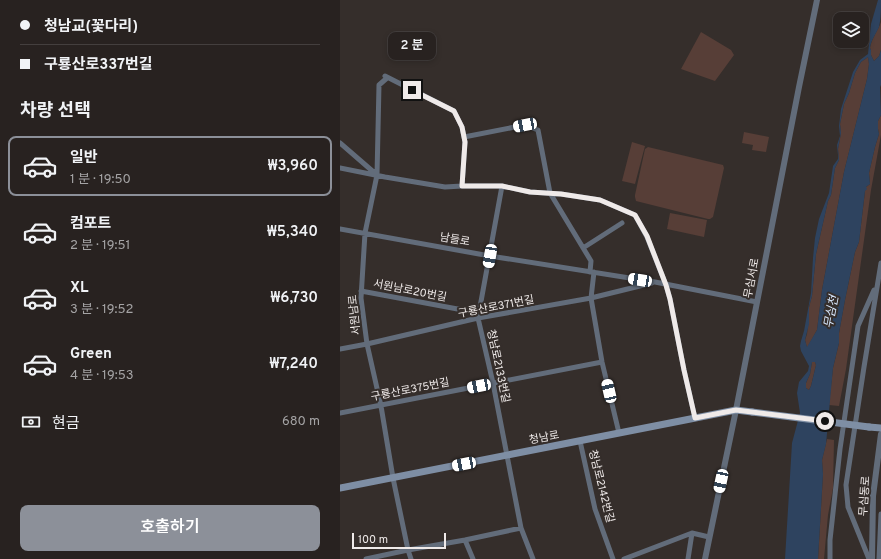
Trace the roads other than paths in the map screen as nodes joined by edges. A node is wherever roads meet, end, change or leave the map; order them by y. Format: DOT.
graph roads {
  1 [pos="817,0"];
  2 [pos="464,137"];
  3 [pos="340,143"];
  4 [pos="340,168"];
  5 [pos="377,176"];
  6 [pos="462,186"];
  7 [pos="502,186"];
  8 [pos="550,193"];
  9 [pos="622,223"];
  10 [pos="340,229"];
  11 [pos="365,233"];
  12 [pos="583,248"];
  13 [pos="490,256"];
  14 [pos="881,263"];
  15 [pos="592,272"];
  16 [pos="881,277"];
  17 [pos="655,282"];
  18 [pos="878,282"];
  19 [pos="666,285"];
  20 [pos="361,291"];
  21 [pos="591,298"];
  22 [pos="757,302"];
  23 [pos="479,316"];
  24 [pos="367,344"];
  25 [pos="340,349"];
  26 [pos="602,362"];
  27 [pos="493,383"];
  28 [pos="381,406"];
  29 [pos="736,410"];
  30 [pos="340,413"];
  31 [pos="695,418"];
  32 [pos="881,428"];
  33 [pos="618,433"];
  34 [pos="881,434"];
  35 [pos="580,441"];
  36 [pos="507,455"];
  37 [pos="879,464"];
  38 [pos="393,478"];
  39 [pos="340,488"];
  40 [pos="881,514"];
  41 [pos="520,528"];
  42 [pos="692,533"];
  43 [pos="709,537"];
  44 [pos="465,540"];
  45 [pos="880,542"];
  46 [pos="408,550"];
  47 [pos="366,559"];
  48 [pos="411,559"];
  49 [pos="473,559"];
  50 [pos="533,559"];
  51 [pos="613,559"];
  52 [pos="624,559"];
  53 [pos="688,559"];
  54 [pos="705,559"];
  55 [pos="830,559"];
  56 [pos="871,559"];
  57 [pos="879,559"];
  1 -- 22 [label="street, 무심서로"];
  2 -- 5 [label="street, 서원남로"];
  2 -- 6 [label="street"];
  2 -- 8 [label="street"];
  3 -- 5 [label="street"];
  4 -- 5 [label="street"];
  5 -- 6 [label="street"];
  5 -- 11 [label="street, 서원남로"];
  6 -- 7 [label="street"];
  7 -- 8 [label="street"];
  7 -- 13 [label="street, 청남로2133번길"];
  8 -- 12 [label="street"];
  8 -- 19 [label="street"];
  9 -- 12 [label="street"];
  10 -- 11 [label="street, 남들로"];
  11 -- 13 [label="street, 남들로"];
  11 -- 20 [label="street, 서원남로"];
  12 -- 15 [label="street"];
  13 -- 15 [label="street, 남들로"];
  13 -- 23 [label="street, 청남로2133번길"];
  14 -- 18 [label="street"];
  15 -- 17 [label="street, 남들로"];
  15 -- 21 [label="street"];
  16 -- 18 [label="street"];
  17 -- 19 [label="street, 남들로"];
  17 -- 21 [label="street, 구룡산로371번길"];
  18 -- 55 [label="street"];
  18 -- 56 [label="street"];
  19 -- 22 [label="street, 남들로"];
  19 -- 31 [label="street"];
  20 -- 23 [label="street, 서원남로20번길"];
  20 -- 24 [label="street, 서원남로"];
  21 -- 23 [label="street, 구룡산로371번길"];
  21 -- 26 [label="street"];
  22 -- 29 [label="street, 무심서로"];
  23 -- 24 [label="street, 구룡산로371번길"];
  23 -- 27 [label="street, 청남로2133번길"];
  24 -- 25 [label="street, 구룡산로371번길"];
  24 -- 28 [label="street, 서원남로"];
  26 -- 27 [label="street, 구룡산로375번길"];
  26 -- 33 [label="street"];
  27 -- 28 [label="street, 구룡산로375번길"];
  27 -- 36 [label="street, 청남로2133번길"];
  28 -- 30 [label="street, 구룡산로375번길"];
  28 -- 38 [label="street, 서원남로"];
  29 -- 31 [label="main road, 청남로"];
  29 -- 32 [label="main road, 청남로, bridge"];
  29 -- 43 [label="street, 무심서로"];
  31 -- 33 [label="main road, 청남로"];
  33 -- 35 [label="main road, 청남로"];
  34 -- 37 [label="street, 무심동로"];
  35 -- 36 [label="main road, 청남로"];
  35 -- 51 [label="street, 청남로2142번길"];
  36 -- 38 [label="main road, 청남로"];
  36 -- 41 [label="street, 청남로2133번길"];
  37 -- 56 [label="street, 무심동로"];
  38 -- 39 [label="main road, 청남로"];
  38 -- 46 [label="street, 서원남로"];
  40 -- 45 [label="street, 무심동로"];
  41 -- 44 [label="street"];
  41 -- 50 [label="street, 청남로2133번길"];
  42 -- 43 [label="street"];
  42 -- 52 [label="street"];
  42 -- 53 [label="street"];
  43 -- 54 [label="street, 무심서로"];
  44 -- 46 [label="street"];
  44 -- 49 [label="street"];
  45 -- 57 [label="street, 무심동로"];
  46 -- 47 [label="street"];
  46 -- 48 [label="street, 서원남로"];
}
